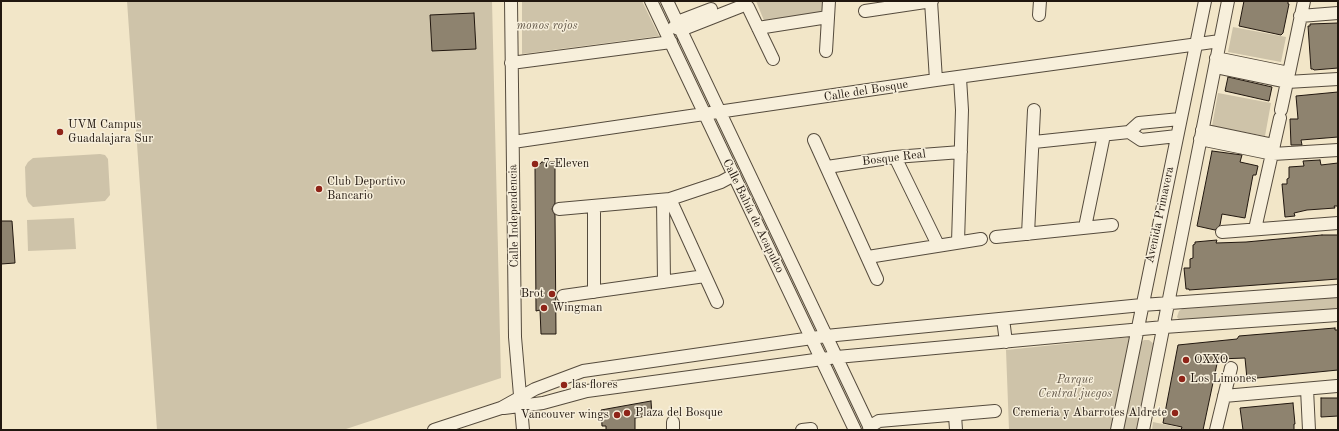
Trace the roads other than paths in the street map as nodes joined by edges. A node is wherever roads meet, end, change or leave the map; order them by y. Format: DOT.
graph roads {
  1 [pos="510,1"];
  2 [pos="651,1"];
  3 [pos="667,1"];
  4 [pos="829,1"];
  5 [pos="932,1"];
  6 [pos="1040,1"];
  7 [pos="1205,1"];
  8 [pos="1228,1"];
  9 [pos="1304,1"];
  10 [pos="743,3"];
  11 [pos="896,4"];
  12 [pos="865,10"];
  13 [pos="1338,14"];
  14 [pos="1039,15"];
  15 [pos="1300,16"];
  16 [pos="828,17"];
  17 [pos="674,27"];
  18 [pos="758,28"];
  19 [pos="1220,41"];
  20 [pos="671,42"];
  21 [pos="1195,45"];
  22 [pos="826,51"];
  23 [pos="773,59"];
  24 [pos="511,63"];
  25 [pos="1215,63"];
  26 [pos="960,78"];
  27 [pos="1288,78"];
  28 [pos="1338,79"];
  29 [pos="936,80"];
  30 [pos="1034,110"];
  31 [pos="721,113"];
  32 [pos="705,115"];
  33 [pos="1180,119"];
  34 [pos="1129,132"];
  35 [pos="1201,134"];
  36 [pos="1104,135"];
  37 [pos="1177,136"];
  38 [pos="814,140"];
  39 [pos="512,142"];
  40 [pos="1034,142"];
  41 [pos="1273,150"];
  42 [pos="1338,150"];
  43 [pos="961,152"];
  44 [pos="895,157"];
  45 [pos="827,167"];
  46 [pos="734,175"];
  47 [pos="666,199"];
  48 [pos="594,206"];
  49 [pos="560,209"];
  50 [pos="1338,223"];
  51 [pos="1112,225"];
  52 [pos="1085,227"];
  53 [pos="1255,229"];
  54 [pos="1222,232"];
  55 [pos="1028,234"];
  56 [pos="996,237"];
  57 [pos="981,239"];
  58 [pos="958,242"];
  59 [pos="938,245"];
  60 [pos="868,257"];
  61 [pos="705,276"];
  62 [pos="877,279"];
  63 [pos="664,282"];
  64 [pos="1338,291"];
  65 [pos="594,292"];
  66 [pos="563,296"];
  67 [pos="717,302"];
  68 [pos="1168,303"];
  69 [pos="1142,305"];
  70 [pos="1338,316"];
  71 [pos="1003,319"];
  72 [pos="1164,327"];
  73 [pos="1137,330"];
  74 [pos="826,336"];
  75 [pos="812,337"];
  76 [pos="1006,342"];
  77 [pos="837,358"];
  78 [pos="822,360"];
  79 [pos="1231,368"];
  80 [pos="583,371"];
  81 [pos="1337,386"];
  82 [pos="1307,389"];
  83 [pos="587,391"];
  84 [pos="1224,396"];
  85 [pos="522,401"];
  86 [pos="995,411"];
  87 [pos="954,414"];
  88 [pos="870,428"];
  89 [pos="434,430"];
  90 [pos="524,430"];
  91 [pos="855,430"];
  92 [pos="956,430"];
  93 [pos="1117,430"];
  94 [pos="1143,430"];
  95 [pos="1216,430"];
  96 [pos="1309,430"];
  1 -- 24 [label="street, Calle Independencia"];
  2 -- 17 [label="street, Calle Bahía de Acapulco"];
  3 -- 17 [label="street, Calle Bahía de Acapulco"];
  4 -- 16 [label="street"];
  5 -- 11 [label="street"];
  5 -- 29 [label="street"];
  6 -- 14 [label="street"];
  7 -- 21 [label="street, Avenida Primavera"];
  8 -- 19 [label="street, Avenida Primavera"];
  9 -- 15 [label="street"];
  10 -- 17 [label="street"];
  10 -- 18 [label="street"];
  11 -- 12 [label="street"];
  13 -- 15 [label="street"];
  15 -- 27 [label="street"];
  16 -- 18 [label="street"];
  16 -- 22 [label="street"];
  17 -- 20 [label="street, Calle Bahía de Acapulco"];
  17 -- 31 [label="street, Calle Bahía de Acapulco"];
  18 -- 23 [label="street"];
  19 -- 21 [label="street, Calle del Bosque"];
  19 -- 25 [label="street, Avenida Primavera"];
  20 -- 24 [label="street"];
  20 -- 32 [label="street, Calle Bahía de Acapulco"];
  21 -- 26 [label="street, Calle del Bosque"];
  21 -- 33 [label="street, Avenida Primavera"];
  24 -- 39 [label="street, Calle Independencia"];
  25 -- 27 [label="street"];
  25 -- 35 [label="street, Avenida Primavera"];
  26 -- 29 [label="street, Calle del Bosque"];
  26 -- 43 [label="street"];
  27 -- 28 [label="street"];
  27 -- 41 [label="street"];
  29 -- 31 [label="street, Calle del Bosque"];
  30 -- 40 [label="street"];
  31 -- 32 [label="street, Calle del Bosque"];
  31 -- 74 [label="street, Calle Bahía de Acapulco"];
  32 -- 39 [label="street, Calle del Bosque"];
  32 -- 46 [label="street, Calle Bahía de Acapulco"];
  33 -- 34 [label="street"];
  33 -- 37 [label="street, Avenida Primavera"];
  34 -- 36 [label="street"];
  34 -- 37 [label="street"];
  35 -- 41 [label="street"];
  35 -- 68 [label="street, Avenida Primavera"];
  36 -- 40 [label="street"];
  36 -- 52 [label="street"];
  37 -- 69 [label="street, Avenida Primavera"];
  38 -- 45 [label="street"];
  39 -- 85 [label="street, Calle Independencia"];
  40 -- 55 [label="street"];
  41 -- 42 [label="street"];
  41 -- 53 [label="street"];
  43 -- 44 [label="street, Bosque Real"];
  43 -- 58 [label="street"];
  44 -- 45 [label="street, Bosque Real"];
  44 -- 59 [label="street"];
  45 -- 60 [label="street"];
  46 -- 47 [label="street"];
  46 -- 75 [label="street, Calle Bahía de Acapulco"];
  47 -- 48 [label="street"];
  47 -- 61 [label="street"];
  47 -- 63 [label="street"];
  48 -- 49 [label="street"];
  48 -- 65 [label="street"];
  50 -- 53 [label="street"];
  51 -- 52 [label="street"];
  52 -- 55 [label="street"];
  53 -- 54 [label="street"];
  55 -- 56 [label="street"];
  57 -- 58 [label="street"];
  58 -- 59 [label="street"];
  59 -- 60 [label="street"];
  60 -- 62 [label="street"];
  61 -- 63 [label="street"];
  61 -- 67 [label="street"];
  63 -- 65 [label="street"];
  64 -- 68 [label="street"];
  65 -- 66 [label="street"];
  68 -- 69 [label="street"];
  68 -- 72 [label="street, Avenida Primavera"];
  69 -- 71 [label="street"];
  69 -- 73 [label="street, Avenida Primavera"];
  70 -- 72 [label="street"];
  71 -- 74 [label="street"];
  71 -- 76 [label="street"];
  72 -- 73 [label="street"];
  72 -- 94 [label="street, Avenida Primavera"];
  73 -- 76 [label="street"];
  73 -- 93 [label="street, Avenida Primavera"];
  74 -- 75 [label="street"];
  74 -- 77 [label="street, Calle Bahía de Acapulco"];
  75 -- 78 [label="street, Calle Bahía de Acapulco"];
  75 -- 80 [label="street"];
  76 -- 77 [label="street"];
  77 -- 78 [label="street"];
  77 -- 88 [label="street, Calle Bahía de Acapulco"];
  78 -- 83 [label="street"];
  78 -- 91 [label="street, Calle Bahía de Acapulco"];
  79 -- 84 [label="street"];
  80 -- 83 [label="street"];
  80 -- 85 [label="street"];
  81 -- 82 [label="street"];
  82 -- 84 [label="street"];
  82 -- 96 [label="street"];
  83 -- 85 [label="street"];
  84 -- 95 [label="street"];
  85 -- 89 [label="street"];
  85 -- 90 [label="street, Calle Independencia"];
  86 -- 87 [label="street"];
  87 -- 88 [label="street"];
  87 -- 92 [label="street"];
}
